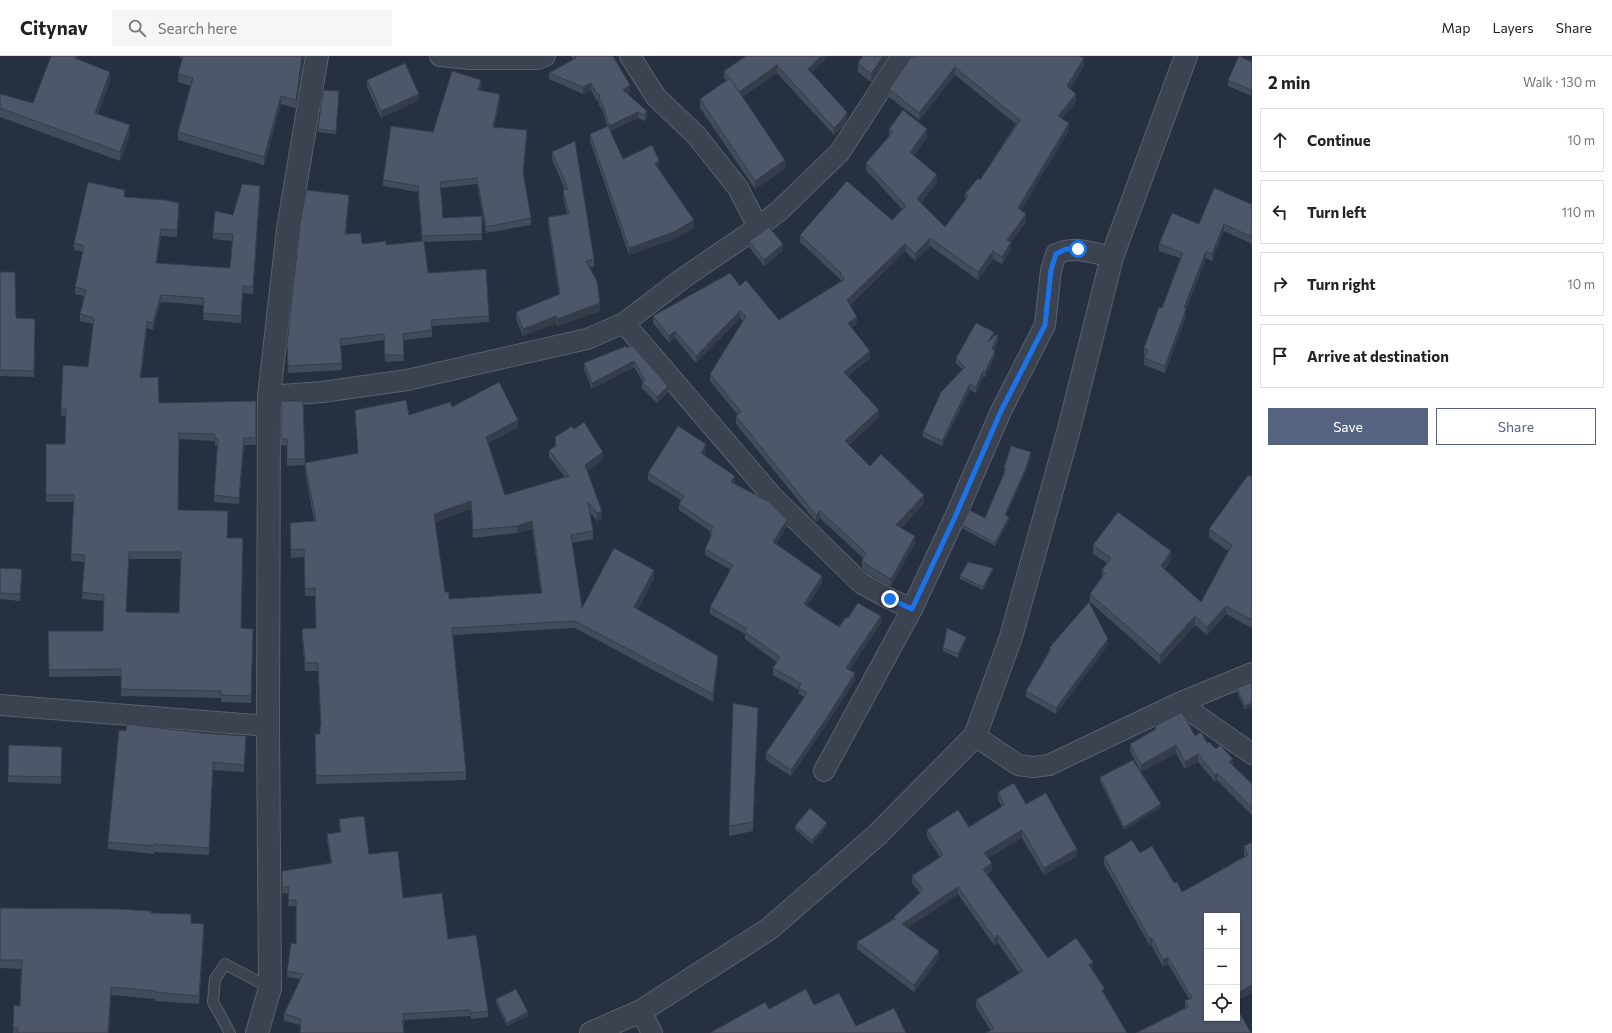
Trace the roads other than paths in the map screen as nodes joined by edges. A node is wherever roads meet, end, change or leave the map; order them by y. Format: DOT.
graph roads {
  1 [pos="317,56"];
  2 [pos="440,56"];
  3 [pos="545,56"];
  4 [pos="630,56"];
  5 [pos="902,56"];
  6 [pos="1186,56"];
  7 [pos="758,228"];
  8 [pos="1112,257"];
  9 [pos="624,323"];
  10 [pos="269,396"];
  11 [pos="912,609"];
  12 [pos="1252,673"];
  13 [pos="1179,703"];
  14 [pos="0,705"];
  15 [pos="268,726"];
  16 [pos="975,736"];
  17 [pos="1252,754"];
  18 [pos="824,771"];
  19 [pos="270,988"];
  20 [pos="641,1012"];
  21 [pos="230,1033"];
  22 [pos="257,1033"];
  23 [pos="591,1033"];
  24 [pos="652,1033"];
  1 -- 10 [label="street"];
  2 -- 3 [label="street"];
  4 -- 7 [label="street"];
  5 -- 7 [label="street"];
  6 -- 8 [label="street"];
  7 -- 9 [label="street"];
  8 -- 11 [label="street"];
  8 -- 16 [label="street"];
  9 -- 10 [label="street"];
  9 -- 11 [label="street"];
  10 -- 15 [label="street"];
  11 -- 18 [label="street"];
  12 -- 13 [label="street"];
  13 -- 16 [label="street"];
  13 -- 17 [label="street"];
  14 -- 15 [label="street"];
  15 -- 19 [label="street"];
  16 -- 20 [label="street"];
  19 -- 21 [label="lane"];
  19 -- 22 [label="street"];
  20 -- 23 [label="street"];
  20 -- 24 [label="street"];
}
